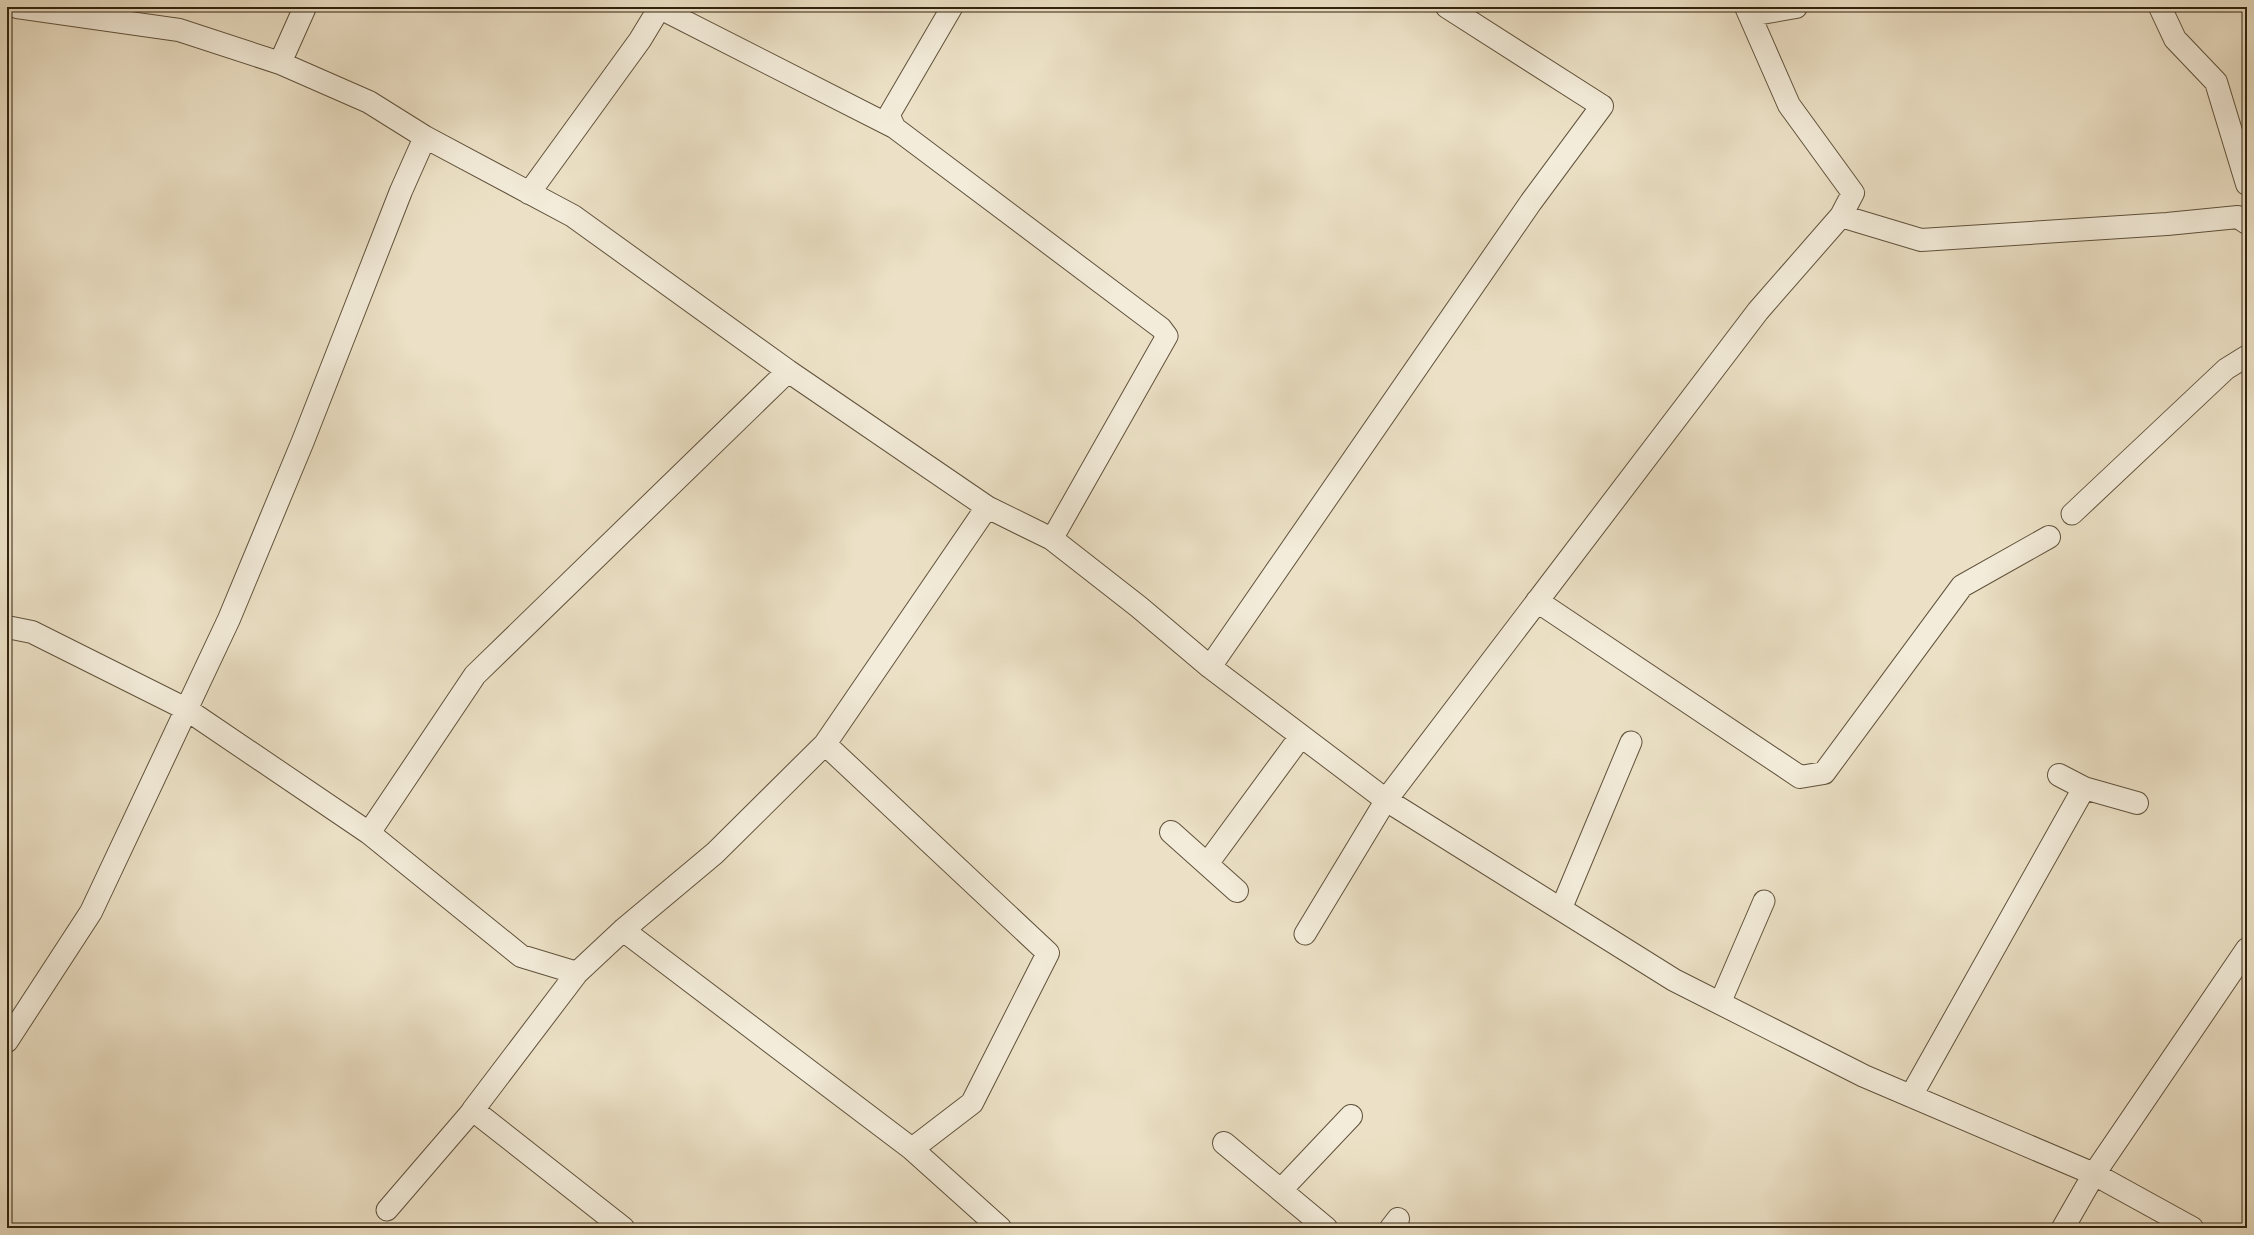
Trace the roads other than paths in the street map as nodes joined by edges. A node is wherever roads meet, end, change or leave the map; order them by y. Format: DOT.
graph roads {
  1 [pos="17,7"];
  2 [pos="305,7"];
  3 [pos="659,7"];
  4 [pos="952,7"];
  5 [pos="1448,7"];
  6 [pos="1796,7"];
  7 [pos="2160,7"];
  8 [pos="1748,11"];
  9 [pos="280,63"];
  10 [pos="895,128"];
  11 [pos="425,137"];
  12 [pos="2247,184"];
  13 [pos="529,193"];
  14 [pos="1841,216"];
  15 [pos="2247,223"];
  16 [pos="2247,356"];
  17 [pos="788,371"];
  18 [pos="986,507"];
  19 [pos="2072,514"];
  20 [pos="2049,537"];
  21 [pos="1052,539"];
  22 [pos="1537,601"];
  23 [pos="7,627"];
  24 [pos="1210,667"];
  25 [pos="186,709"];
  26 [pos="1301,736"];
  27 [pos="1631,742"];
  28 [pos="825,744"];
  29 [pos="2059,775"];
  30 [pos="2084,788"];
  31 [pos="1386,800"];
  32 [pos="2138,803"];
  33 [pos="1171,832"];
  34 [pos="369,833"];
  35 [pos="1207,864"];
  36 [pos="1237,891"];
  37 [pos="1764,901"];
  38 [pos="1561,909"];
  39 [pos="623,930"];
  40 [pos="1305,934"];
  41 [pos="2247,949"];
  42 [pos="577,973"];
  43 [pos="1720,1003"];
  44 [pos="7,1041"];
  45 [pos="1911,1096"];
  46 [pos="473,1110"];
  47 [pos="1350,1116"];
  48 [pos="1224,1143"];
  49 [pos="912,1149"];
  50 [pos="2094,1174"];
  51 [pos="1280,1190"];
  52 [pos="387,1210"];
  53 [pos="623,1228"];
  54 [pos="1000,1228"];
  55 [pos="1326,1228"];
  56 [pos="2063,1228"];
  57 [pos="2192,1228"];
  1 -- 9 [label="street"];
  2 -- 9 [label="street"];
  3 -- 10 [label="lane"];
  3 -- 13 [label="street"];
  4 -- 10 [label="lane"];
  5 -- 24 [label="street"];
  6 -- 8 [label="street"];
  7 -- 12 [label="street"];
  8 -- 14 [label="street"];
  9 -- 11 [label="street"];
  10 -- 21 [label="lane"];
  11 -- 13 [label="street"];
  11 -- 25 [label="street"];
  13 -- 17 [label="street"];
  14 -- 15 [label="street"];
  14 -- 22 [label="street"];
  16 -- 19 [label="lane"];
  17 -- 18 [label="street"];
  17 -- 34 [label="street"];
  18 -- 21 [label="street"];
  18 -- 28 [label="street"];
  20 -- 22 [label="street"];
  21 -- 24 [label="street"];
  22 -- 31 [label="street"];
  23 -- 25 [label="street"];
  24 -- 26 [label="street"];
  25 -- 34 [label="street"];
  25 -- 44 [label="street"];
  26 -- 31 [label="street"];
  26 -- 35 [label="street"];
  27 -- 38 [label="lane"];
  28 -- 39 [label="street"];
  28 -- 49 [label="street"];
  29 -- 30 [label="street"];
  30 -- 32 [label="street"];
  30 -- 45 [label="street"];
  31 -- 38 [label="street"];
  31 -- 40 [label="lane"];
  33 -- 35 [label="street"];
  34 -- 42 [label="street"];
  35 -- 36 [label="street"];
  37 -- 43 [label="lane"];
  38 -- 43 [label="street"];
  39 -- 42 [label="street"];
  39 -- 49 [label="street"];
  41 -- 50 [label="street"];
  42 -- 46 [label="street"];
  43 -- 45 [label="street"];
  45 -- 50 [label="street"];
  46 -- 52 [label="lane"];
  46 -- 53 [label="street"];
  47 -- 51 [label="street"];
  48 -- 51 [label="street"];
  49 -- 54 [label="street"];
  50 -- 56 [label="street"];
  50 -- 57 [label="street"];
  51 -- 55 [label="street"];
}
